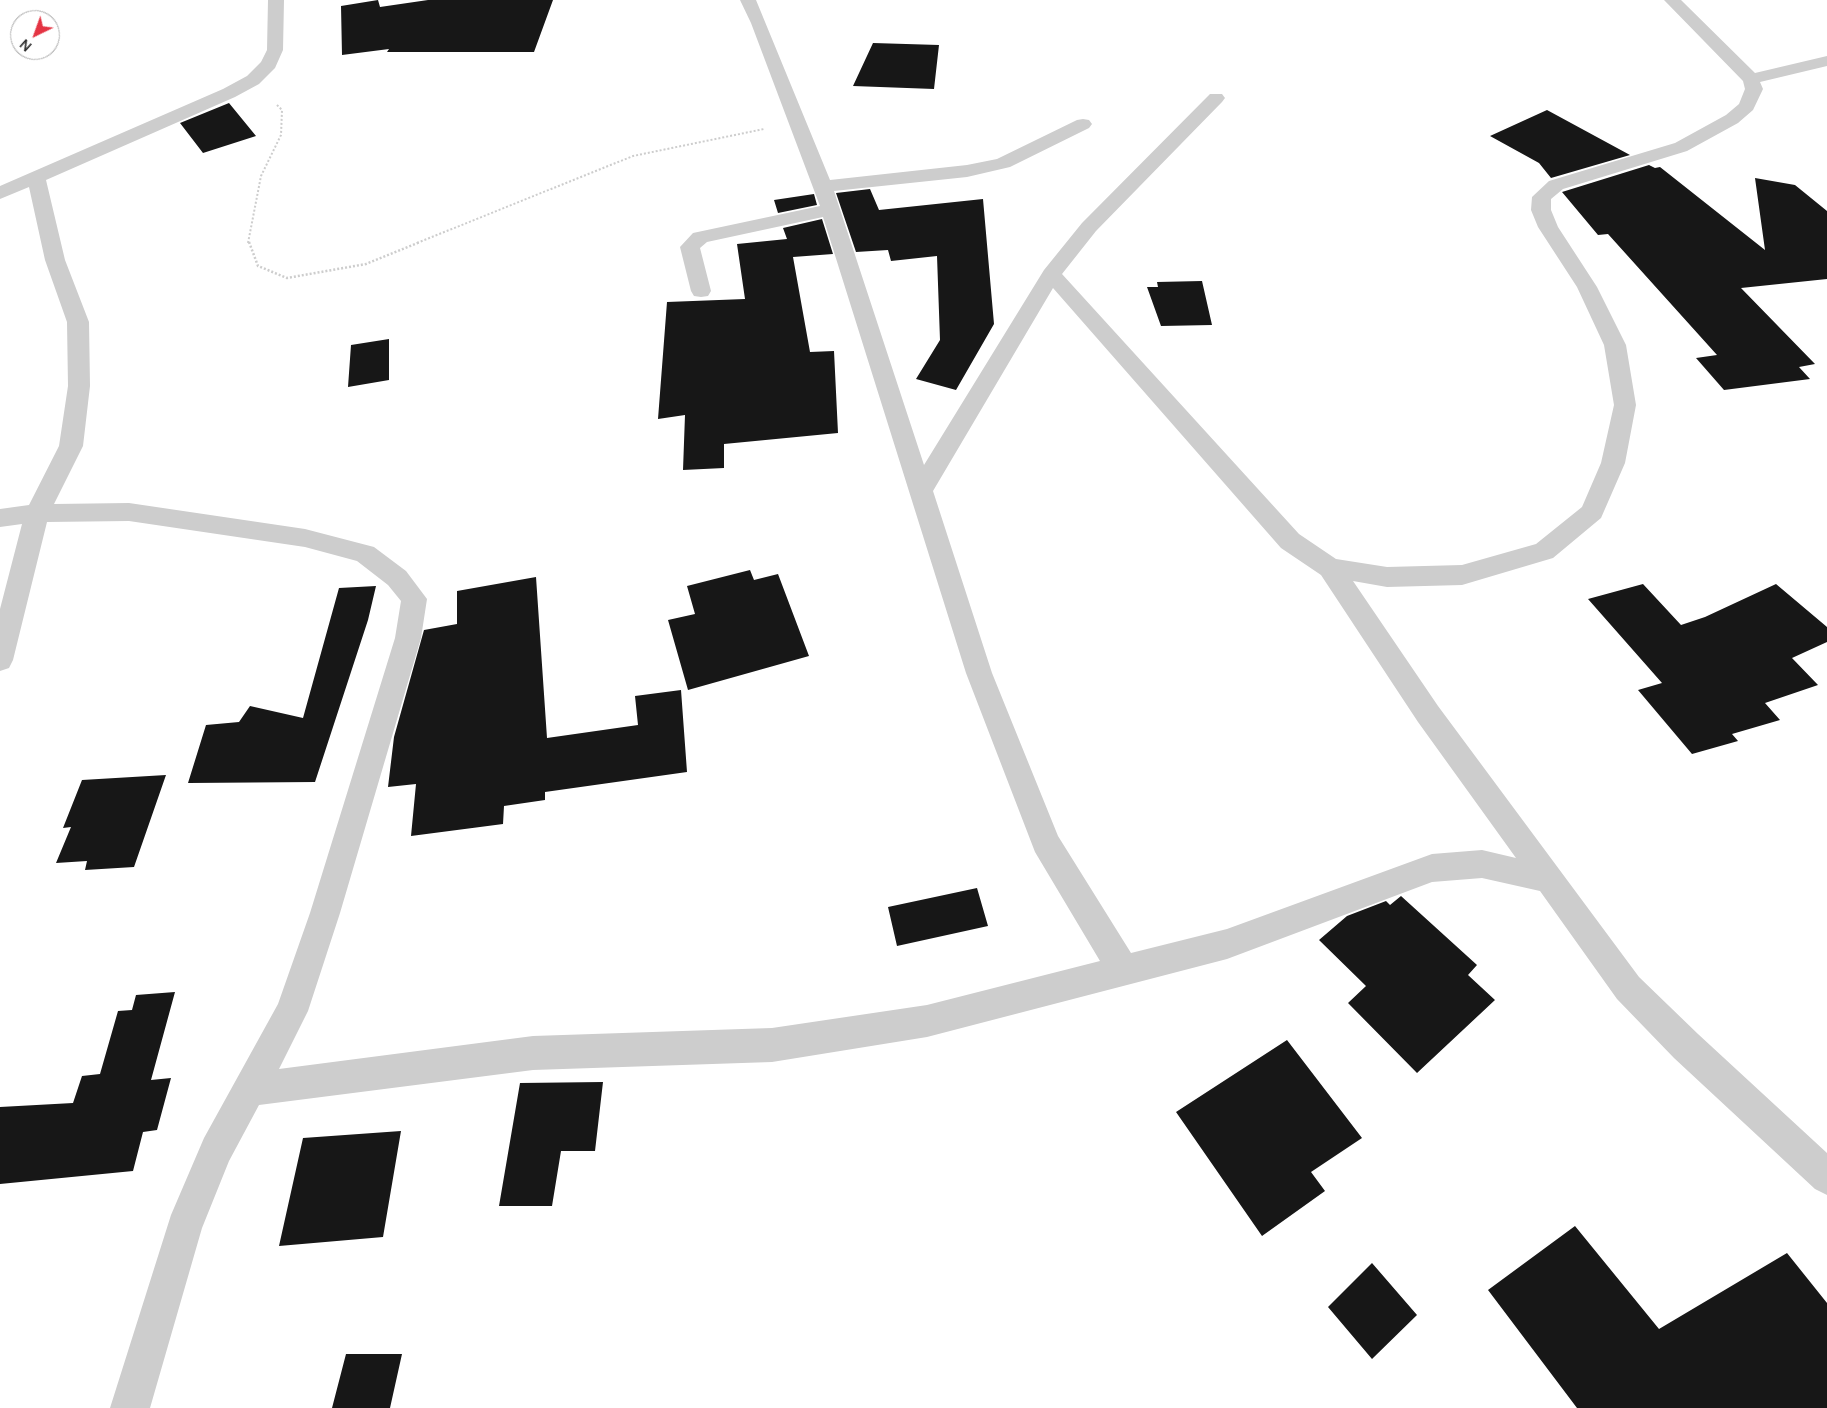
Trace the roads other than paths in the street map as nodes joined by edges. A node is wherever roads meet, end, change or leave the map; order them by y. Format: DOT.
graph roads {
  1 [pos="276,0"];
  2 [pos="748,0"];
  3 [pos="1672,0"];
  4 [pos="1827,61"];
  5 [pos="1751,79"];
  6 [pos="1216,98"];
  7 [pos="1083,124"];
  8 [pos="36,179"];
  9 [pos="823,186"];
  10 [pos="0,193"];
  11 [pos="830,210"];
  12 [pos="1051,274"];
  13 [pos="701,292"];
  14 [pos="920,492"];
  15 [pos="37,513"];
  16 [pos="0,518"];
  17 [pos="1330,568"];
  18 [pos="0,660"];
  19 [pos="1550,880"];
  20 [pos="1124,969"];
  21 [pos="251,1089"];
  22 [pos="1827,1177"];
  23 [pos="130,1408"];
  1 -- 8 [label="street"];
  2 -- 9 [label="street"];
  3 -- 5 [label="street"];
  4 -- 5 [label="street"];
  5 -- 17 [label="street"];
  6 -- 12 [label="street"];
  7 -- 9 [label="street"];
  8 -- 10 [label="street"];
  8 -- 15 [label="street"];
  9 -- 11 [label="street"];
  11 -- 13 [label="street"];
  11 -- 14 [label="street"];
  12 -- 14 [label="street"];
  12 -- 17 [label="street"];
  14 -- 20 [label="street"];
  15 -- 16 [label="street"];
  15 -- 18 [label="street"];
  15 -- 21 [label="street"];
  17 -- 19 [label="street"];
  19 -- 20 [label="street"];
  19 -- 22 [label="street"];
  20 -- 21 [label="street"];
  21 -- 23 [label="street"];
}
